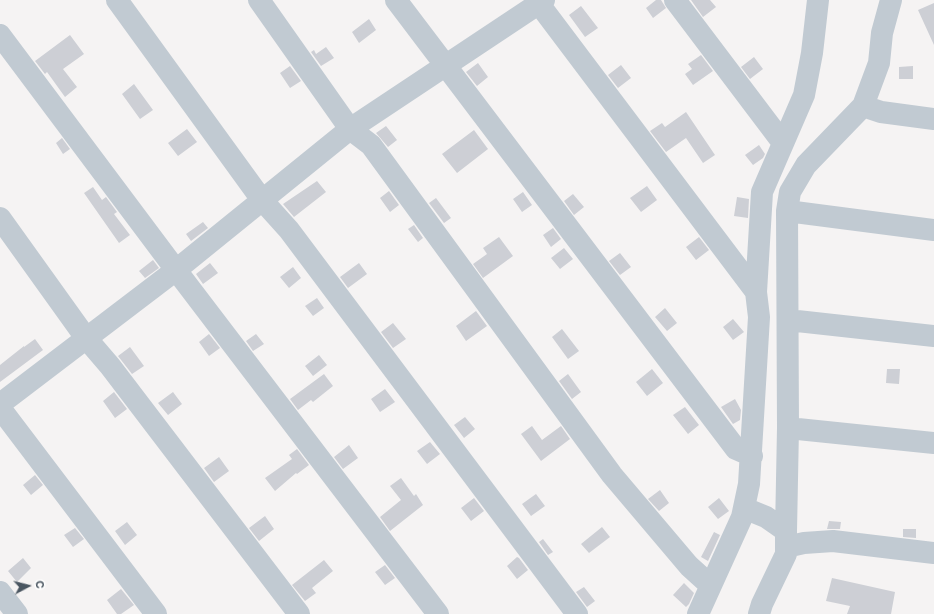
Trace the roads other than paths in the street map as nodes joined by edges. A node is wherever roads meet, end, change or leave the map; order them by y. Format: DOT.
graph roads {
  1 [pos="117,0"];
  2 [pos="259,0"];
  3 [pos="396,0"];
  4 [pos="675,0"];
  5 [pos="818,0"];
  6 [pos="891,0"];
  7 [pos="539,1"];
  8 [pos="0,35"];
  9 [pos="445,66"];
  10 [pos="863,106"];
  11 [pos="934,119"];
  12 [pos="350,129"];
  13 [pos="783,143"];
  14 [pos="262,200"];
  15 [pos="787,211"];
  16 [pos="0,218"];
  17 [pos="934,230"];
  18 [pos="176,270"];
  19 [pos="756,292"];
  20 [pos="788,320"];
  21 [pos="934,336"];
  22 [pos="86,338"];
  23 [pos="0,404"];
  24 [pos="0,408"];
  25 [pos="788,428"];
  26 [pos="934,443"];
  27 [pos="752,456"];
  28 [pos="744,508"];
  29 [pos="786,539"];
  30 [pos="934,553"];
  31 [pos="710,585"];
  32 [pos="0,592"];
  33 [pos="17,614"];
  34 [pos="156,614"];
  35 [pos="299,614"];
  36 [pos="438,614"];
  37 [pos="577,614"];
  38 [pos="698,614"];
  39 [pos="759,614"];
  1 -- 14 [label="street"];
  2 -- 12 [label="street"];
  3 -- 9 [label="street"];
  4 -- 13 [label="street"];
  5 -- 13 [label="street"];
  6 -- 10 [label="street"];
  7 -- 9 [label="street"];
  7 -- 19 [label="street"];
  8 -- 18 [label="street"];
  9 -- 12 [label="street"];
  9 -- 27 [label="street"];
  10 -- 11 [label="street"];
  10 -- 15 [label="street"];
  12 -- 14 [label="street"];
  12 -- 31 [label="street"];
  13 -- 19 [label="street"];
  14 -- 18 [label="street"];
  14 -- 37 [label="street"];
  15 -- 17 [label="street"];
  15 -- 20 [label="street"];
  16 -- 22 [label="street"];
  18 -- 22 [label="street"];
  18 -- 36 [label="street"];
  19 -- 27 [label="street"];
  20 -- 21 [label="street"];
  20 -- 25 [label="street"];
  22 -- 23 [label="street"];
  22 -- 35 [label="street"];
  24 -- 34 [label="street"];
  25 -- 26 [label="street"];
  25 -- 29 [label="street"];
  27 -- 28 [label="street"];
  28 -- 29 [label="street"];
  28 -- 31 [label="street"];
  29 -- 30 [label="street"];
  29 -- 39 [label="street"];
  31 -- 38 [label="street"];
  32 -- 33 [label="street"];
}
